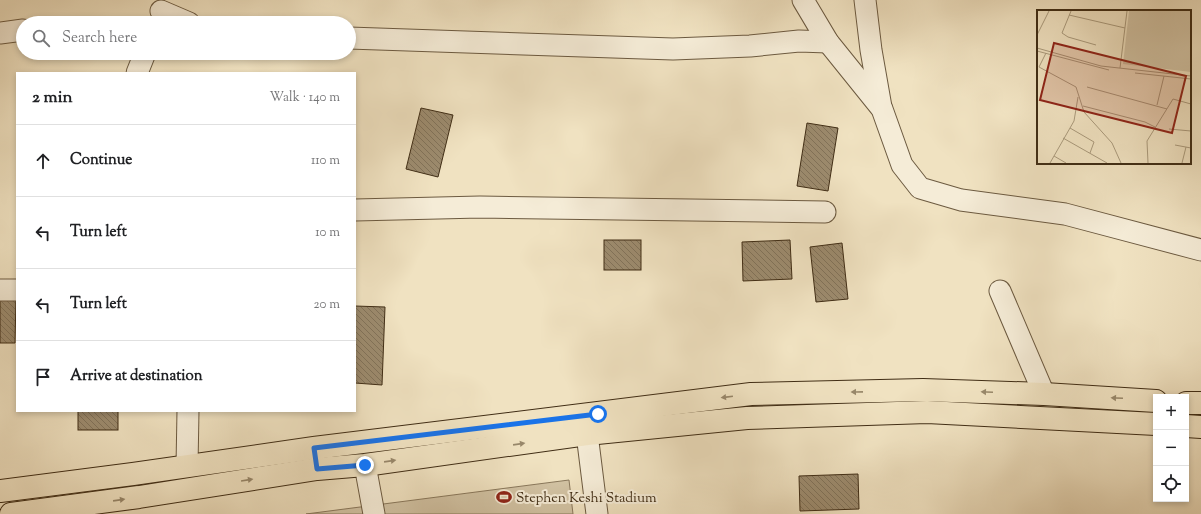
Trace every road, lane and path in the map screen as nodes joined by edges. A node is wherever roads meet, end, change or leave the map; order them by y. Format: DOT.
graph roads {
  1 [pos="803,0"];
  2 [pos="865,0"];
  3 [pos="160,11"];
  4 [pos="172,16"];
  5 [pos="16,31"];
  6 [pos="0,33"];
  7 [pos="356,38"];
  8 [pos="828,42"];
  9 [pos="142,60"];
  10 [pos="137,72"];
  11 [pos="882,109"];
  12 [pos="356,210"];
  13 [pos="825,212"];
  14 [pos="1201,250"];
  15 [pos="0,290"];
  16 [pos="16,290"];
  17 [pos="1000,291"];
  18 [pos="1044,394"];
  19 [pos="1153,401"];
  20 [pos="1189,403"];
  21 [pos="1201,403"];
  22 [pos="188,412"];
  23 [pos="1153,424"];
  24 [pos="1189,426"];
  25 [pos="1201,427"];
  26 [pos="587,434"];
  27 [pos="314,448"];
  28 [pos="365,465"];
  29 [pos="187,466"];
  30 [pos="317,469"];
  31 [pos="0,491"];
  32 [pos="11,514"];
  33 [pos="374,514"];
  34 [pos="597,514"];
  1 -- 8 [label="street"];
  2 -- 11 [label="street"];
  3 -- 4 [label="street"];
  5 -- 6 [label="street"];
  7 -- 8 [label="street"];
  8 -- 11 [label="street"];
  9 -- 10 [label="street"];
  11 -- 14 [label="street"];
  12 -- 13 [label="street"];
  15 -- 16 [label="street"];
  17 -- 18 [label="street"];
  19 -- 18 [label="main road, one-way"];
  18 -- 27 [label="main road, one-way"];
  20 -- 21 [label="main road"];
  22 -- 29 [label="street"];
  23 -- 26 [label="main road"];
  24 -- 25 [label="main road"];
  28 -- 26 [label="main road, one-way"];
  26 -- 34 [label="street"];
  27 -- 29 [label="main road"];
  27 -- 30 [label="main road"];
  28 -- 30 [label="main road"];
  28 -- 33 [label="street"];
  29 -- 31 [label="main road"];
  32 -- 30 [label="main road, one-way"];
}
